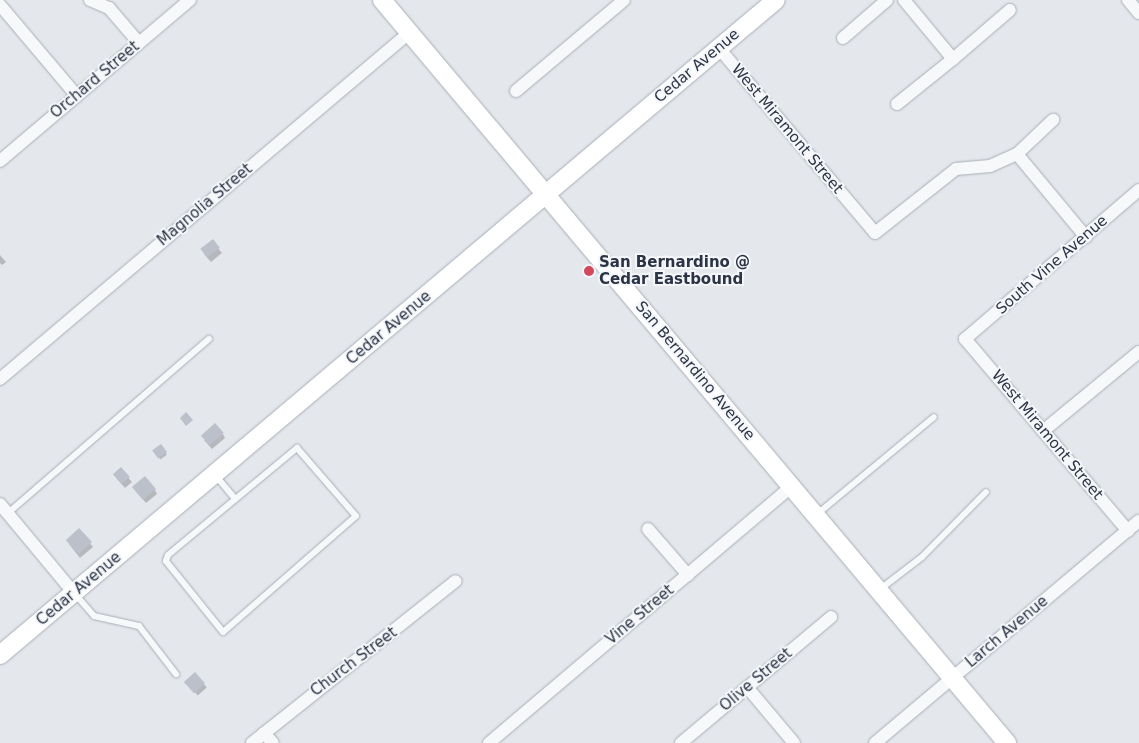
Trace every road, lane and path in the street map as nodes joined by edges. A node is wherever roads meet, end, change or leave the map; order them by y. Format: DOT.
graph roads {
  1 [pos="90,0"];
  2 [pos="190,0"];
  3 [pos="382,0"];
  4 [pos="624,0"];
  5 [pos="776,0"];
  6 [pos="887,0"];
  7 [pos="904,0"];
  8 [pos="1128,0"];
  9 [pos="0,5"];
  10 [pos="1010,10"];
  11 [pos="1139,13"];
  12 [pos="410,32"];
  13 [pos="843,38"];
  14 [pos="139,43"];
  15 [pos="718,47"];
  16 [pos="953,59"];
  17 [pos="516,92"];
  18 [pos="76,96"];
  19 [pos="897,104"];
  20 [pos="1053,120"];
  21 [pos="1017,154"];
  22 [pos="0,161"];
  23 [pos="1139,190"];
  24 [pos="547,195"];
  25 [pos="1086,236"];
  26 [pos="209,339"];
  27 [pos="965,339"];
  28 [pos="1139,352"];
  29 [pos="0,378"];
  30 [pos="934,416"];
  31 [pos="1043,431"];
  32 [pos="215,475"];
  33 [pos="791,487"];
  34 [pos="986,492"];
  35 [pos="235,499"];
  36 [pos="4,509"];
  37 [pos="815,516"];
  38 [pos="1139,521"];
  39 [pos="648,529"];
  40 [pos="1128,530"];
  41 [pos="688,575"];
  42 [pos="456,581"];
  43 [pos="878,591"];
  44 [pos="74,593"];
  45 [pos="830,617"];
  46 [pos="0,655"];
  47 [pos="176,674"];
  48 [pos="952,678"];
  49 [pos="747,687"];
  50 [pos="264,733"];
  51 [pos="252,743"];
  52 [pos="273,743"];
  53 [pos="489,743"];
  54 [pos="681,743"];
  55 [pos="794,743"];
  56 [pos="875,743"];
  57 [pos="1007,743"];
  1 -- 14 [label="street"];
  2 -- 14 [label="street, Orchard Street"];
  3 -- 12 [label="main road, San Bernardino Avenue"];
  4 -- 17 [label="street"];
  5 -- 15 [label="main road, Cedar Avenue"];
  6 -- 13 [label="street"];
  7 -- 16 [label="street"];
  8 -- 11 [label="street"];
  9 -- 18 [label="street"];
  10 -- 16 [label="street"];
  12 -- 24 [label="main road, San Bernardino Avenue"];
  12 -- 29 [label="street, Magnolia Street"];
  14 -- 18 [label="street, Orchard Street"];
  15 -- 21 [label="street, West Miramont Street"];
  15 -- 24 [label="main road, Cedar Avenue"];
  16 -- 19 [label="street"];
  18 -- 22 [label="street, Orchard Street"];
  20 -- 21 [label="street"];
  21 -- 25 [label="street"];
  23 -- 25 [label="street, South Vine Avenue"];
  24 -- 32 [label="main road, Cedar Avenue"];
  24 -- 33 [label="main road, San Bernardino Avenue"];
  25 -- 27 [label="street, South Vine Avenue"];
  26 -- 36 [label="lane"];
  27 -- 31 [label="street, West Miramont Street"];
  28 -- 31 [label="street"];
  30 -- 37 [label="lane"];
  31 -- 40 [label="street, West Miramont Street"];
  32 -- 35 [label="lane"];
  32 -- 44 [label="main road, Cedar Avenue"];
  33 -- 37 [label="main road, San Bernardino Avenue"];
  33 -- 41 [label="street, Vine Street"];
  34 -- 43 [label="lane"];
  35 -- 35 [label="lane"];
  36 -- 44 [label="street"];
  37 -- 43 [label="main road, San Bernardino Avenue"];
  38 -- 40 [label="street, Larch Avenue"];
  39 -- 41 [label="street"];
  40 -- 48 [label="street, Larch Avenue"];
  41 -- 53 [label="street, Vine Street"];
  42 -- 50 [label="street, Church Street"];
  43 -- 48 [label="main road, San Bernardino Avenue"];
  44 -- 46 [label="main road, Cedar Avenue"];
  44 -- 47 [label="lane"];
  45 -- 49 [label="street, Olive Street"];
  48 -- 56 [label="street, Larch Avenue"];
  48 -- 57 [label="main road, San Bernardino Avenue"];
  49 -- 54 [label="street, Olive Street"];
  49 -- 55 [label="street"];
  50 -- 51 [label="street, Church Street"];
  50 -- 52 [label="street"];
}
